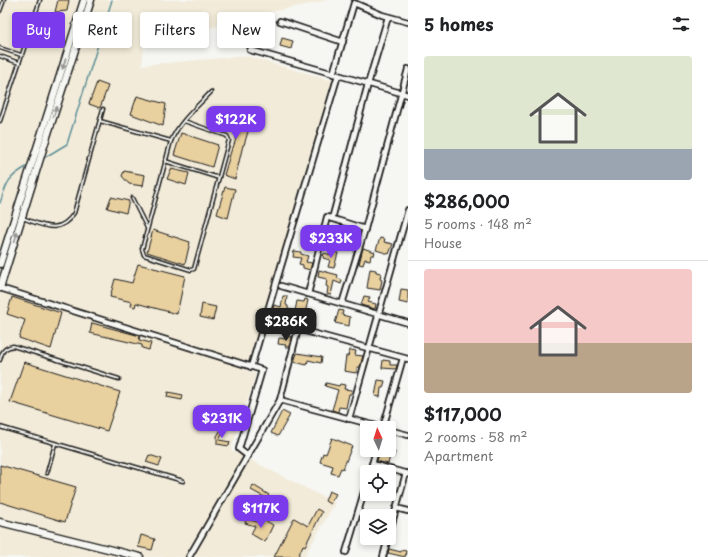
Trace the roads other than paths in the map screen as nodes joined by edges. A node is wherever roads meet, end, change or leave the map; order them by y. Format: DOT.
graph roads {
  1 [pos="4,0"];
  2 [pos="40,0"];
  3 [pos="84,0"];
  4 [pos="91,0"];
  5 [pos="0,11"];
  6 [pos="388,16"];
  7 [pos="280,21"];
  8 [pos="408,22"];
  9 [pos="343,42"];
  10 [pos="0,48"];
  11 [pos="250,50"];
  12 [pos="22,55"];
  13 [pos="0,56"];
  14 [pos="19,62"];
  15 [pos="408,69"];
  16 [pos="336,75"];
  17 [pos="368,84"];
  18 [pos="211,92"];
  19 [pos="401,93"];
  20 [pos="408,95"];
  21 [pos="103,109"];
  22 [pos="0,121"];
  23 [pos="100,121"];
  24 [pos="184,121"];
  25 [pos="171,141"];
  26 [pos="165,161"];
  27 [pos="219,178"];
  28 [pos="132,198"];
  29 [pos="408,210"];
  30 [pos="15,216"];
  31 [pos="22,218"];
  32 [pos="332,219"];
  33 [pos="148,229"];
  34 [pos="365,229"];
  35 [pos="0,264"];
  36 [pos="281,286"];
  37 [pos="0,288"];
  38 [pos="308,294"];
  39 [pos="342,304"];
  40 [pos="378,314"];
  41 [pos="268,321"];
  42 [pos="408,323"];
  43 [pos="298,329"];
  44 [pos="368,348"];
  45 [pos="405,359"];
  46 [pos="0,360"];
  47 [pos="251,367"];
  48 [pos="119,379"];
  49 [pos="280,400"];
  50 [pos="349,418"];
  51 [pos="360,421"];
  52 [pos="385,421"];
  53 [pos="0,427"];
  54 [pos="396,432"];
  55 [pos="408,435"];
  56 [pos="55,444"];
  57 [pos="248,456"];
  58 [pos="374,457"];
  59 [pos="372,464"];
  60 [pos="47,472"];
  61 [pos="407,473"];
  62 [pos="183,481"];
  63 [pos="361,501"];
  64 [pos="396,508"];
  65 [pos="408,511"];
  66 [pos="0,522"];
  67 [pos="386,545"];
  68 [pos="346,552"];
  69 [pos="140,557"];
  70 [pos="189,557"];
  71 [pos="383,557"];
  1 -- 5 [label="lane"];
  2 -- 12 [label="lane"];
  3 -- 30 [label="main road, one-way"];
  31 -- 4 [label="main road, one-way"];
  6 -- 8 [label="street"];
  6 -- 9 [label="street"];
  6 -- 17 [label="street"];
  7 -- 9 [label="street"];
  9 -- 16 [label="street"];
  10 -- 12 [label="lane"];
  11 -- 16 [label="street"];
  12 -- 14 [label="lane"];
  13 -- 14 [label="lane"];
  14 -- 22 [label="lane"];
  15 -- 19 [label="street"];
  16 -- 17 [label="street"];
  16 -- 47 [label="street"];
  17 -- 19 [label="street"];
  17 -- 32 [label="street"];
  18 -- 24 [label="lane"];
  19 -- 20 [label="street"];
  19 -- 34 [label="street"];
  21 -- 23 [label="lane"];
  23 -- 25 [label="lane"];
  23 -- 31 [label="lane"];
  24 -- 25 [label="lane"];
  24 -- 27 [label="lane"];
  25 -- 26 [label="lane"];
  26 -- 27 [label="lane"];
  26 -- 33 [label="lane"];
  27 -- 33 [label="lane"];
  28 -- 33 [label="lane"];
  29 -- 40 [label="street"];
  30 -- 31 [label="lane"];
  30 -- 35 [label="main road"];
  37 -- 31 [label="main road, one-way"];
  32 -- 34 [label="street"];
  32 -- 38 [label="street"];
  34 -- 39 [label="street"];
  36 -- 38 [label="street"];
  37 -- 47 [label="street"];
  38 -- 39 [label="street"];
  39 -- 40 [label="street"];
  40 -- 42 [label="street"];
  40 -- 44 [label="street"];
  41 -- 43 [label="street"];
  43 -- 44 [label="street"];
  43 -- 49 [label="street"];
  44 -- 45 [label="street"];
  44 -- 50 [label="street"];
  45 -- 52 [label="street"];
  46 -- 48 [label="lane"];
  47 -- 57 [label="street"];
  49 -- 50 [label="street"];
  49 -- 57 [label="street"];
  50 -- 51 [label="street"];
  53 -- 56 [label="lane"];
  54 -- 55 [label="street"];
  56 -- 60 [label="lane"];
  56 -- 62 [label="lane"];
  57 -- 70 [label="street"];
  58 -- 59 [label="street"];
  59 -- 61 [label="street"];
  61 -- 64 [label="street"];
  63 -- 68 [label="street"];
  64 -- 65 [label="street"];
  66 -- 69 [label="main road"];
  67 -- 71 [label="street"];
}
